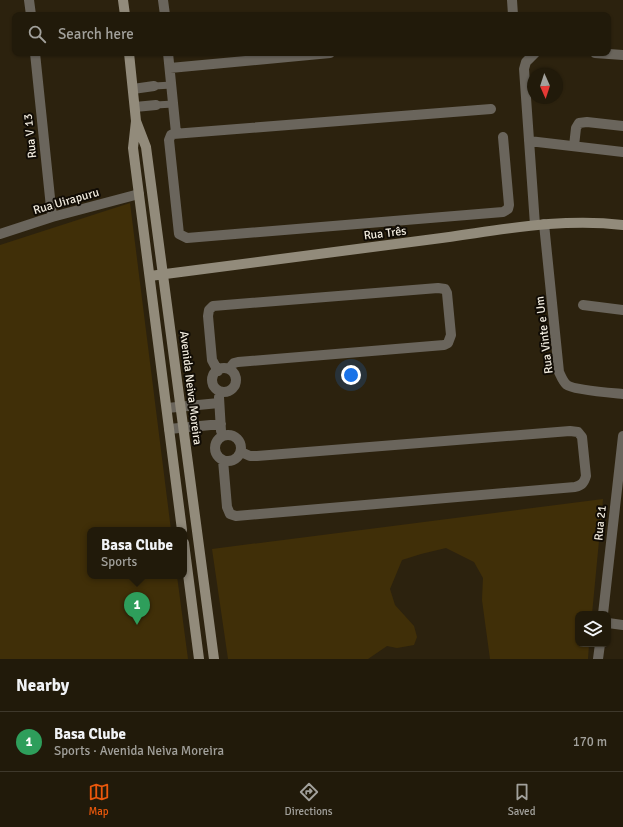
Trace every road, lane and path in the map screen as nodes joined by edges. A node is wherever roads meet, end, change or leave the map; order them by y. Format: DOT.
graph roads {
  1 [pos="29,0"];
  2 [pos="123,0"];
  3 [pos="163,0"];
  4 [pos="512,0"];
  5 [pos="31,12"];
  6 [pos="125,12"];
  7 [pos="164,12"];
  8 [pos="513,12"];
  9 [pos="611,54"];
  10 [pos="623,55"];
  11 [pos="35,56"];
  12 [pos="129,56"];
  13 [pos="168,56"];
  14 [pos="298,56"];
  15 [pos="532,56"];
  16 [pos="170,68"];
  17 [pos="172,85"];
  18 [pos="154,86"];
  19 [pos="133,89"];
  20 [pos="173,104"];
  21 [pos="156,105"];
  22 [pos="135,107"];
  23 [pos="491,109"];
  24 [pos="136,121"];
  25 [pos="623,126"];
  26 [pos="176,133"];
  27 [pos="503,137"];
  28 [pos="529,141"];
  29 [pos="574,146"];
  30 [pos="623,152"];
  31 [pos="139,194"];
  32 [pos="52,217"];
  33 [pos="540,224"];
  34 [pos="623,225"];
  35 [pos="0,234"];
  36 [pos="164,274"];
  37 [pos="150,276"];
  38 [pos="583,305"];
  39 [pos="623,310"];
  40 [pos="229,369"];
  41 [pos="218,370"];
  42 [pos="221,391"];
  43 [pos="623,394"];
  44 [pos="219,403"];
  45 [pos="180,407"];
  46 [pos="167,408"];
  47 [pos="221,424"];
  48 [pos="183,428"];
  49 [pos="169,429"];
  50 [pos="222,436"];
  51 [pos="623,436"];
  52 [pos="241,452"];
  53 [pos="224,460"];
  54 [pos="622,462"];
  55 [pos="182,527"];
  56 [pos="187,565"];
  57 [pos="603,611"];
  58 [pos="611,623"];
  59 [pos="623,625"];
  60 [pos="600,647"];
  61 [pos="199,659"];
  62 [pos="214,659"];
  63 [pos="598,659"];
  1 -- 5 [label="street"];
  2 -- 6 [label="street"];
  3 -- 7 [label="street"];
  4 -- 8 [label="street"];
  9 -- 10 [label="street"];
  11 -- 32 [label="street, Rua V 13"];
  12 -- 19 [label="street, Avenida Neiva Moreira"];
  13 -- 16 [label="street"];
  14 -- 16 [label="street"];
  15 -- 28 [label="street, Rua Vinte e Um"];
  16 -- 17 [label="street"];
  17 -- 18 [label="lane"];
  17 -- 20 [label="street"];
  18 -- 19 [label="street"];
  19 -- 22 [label="street, Avenida Neiva Moreira"];
  20 -- 21 [label="lane"];
  20 -- 26 [label="street"];
  21 -- 22 [label="street"];
  22 -- 24 [label="street, Avenida Neiva Moreira"];
  23 -- 26 [label="street"];
  24 -- 31 [label="street, Avenida Neiva Moreira"];
  24 -- 36 [label="street, Avenida Neiva Moreira"];
  25 -- 29 [label="street"];
  26 -- 27 [label="street"];
  28 -- 29 [label="street"];
  28 -- 33 [label="street, Rua Vinte e Um"];
  29 -- 30 [label="street"];
  31 -- 32 [label="street, Rua Uirapuru"];
  31 -- 37 [label="street, Avenida Neiva Moreira"];
  32 -- 35 [label="street, Rua Uirapuru"];
  33 -- 34 [label="street, Rua Três"];
  33 -- 36 [label="street, Rua Três"];
  33 -- 43 [label="street, Rua Vinte e Um"];
  36 -- 37 [label="street, Rua Três"];
  36 -- 45 [label="street, Avenida Neiva Moreira"];
  37 -- 46 [label="street, Avenida Neiva Moreira"];
  38 -- 39 [label="street"];
  40 -- 41 [label="street"];
  40 -- 41 [label="street"];
  40 -- 42 [label="street"];
  41 -- 42 [label="street"];
  42 -- 44 [label="street"];
  44 -- 45 [label="street"];
  44 -- 47 [label="street"];
  45 -- 46 [label="street"];
  45 -- 48 [label="street, Avenida Neiva Moreira"];
  46 -- 49 [label="street, Avenida Neiva Moreira"];
  47 -- 48 [label="street"];
  47 -- 50 [label="street"];
  48 -- 49 [label="street"];
  48 -- 62 [label="street, Avenida Neiva Moreira"];
  49 -- 55 [label="street, Avenida Neiva Moreira"];
  50 -- 52 [label="street"];
  50 -- 53 [label="street"];
  51 -- 54 [label="street, Rua 21"];
  52 -- 53 [label="street"];
  52 -- 53 [label="street"];
  54 -- 57 [label="street, Rua 21"];
  56 -- 61 [label="street"];
  58 -- 59 [label="street"];
  60 -- 63 [label="street"];
}
